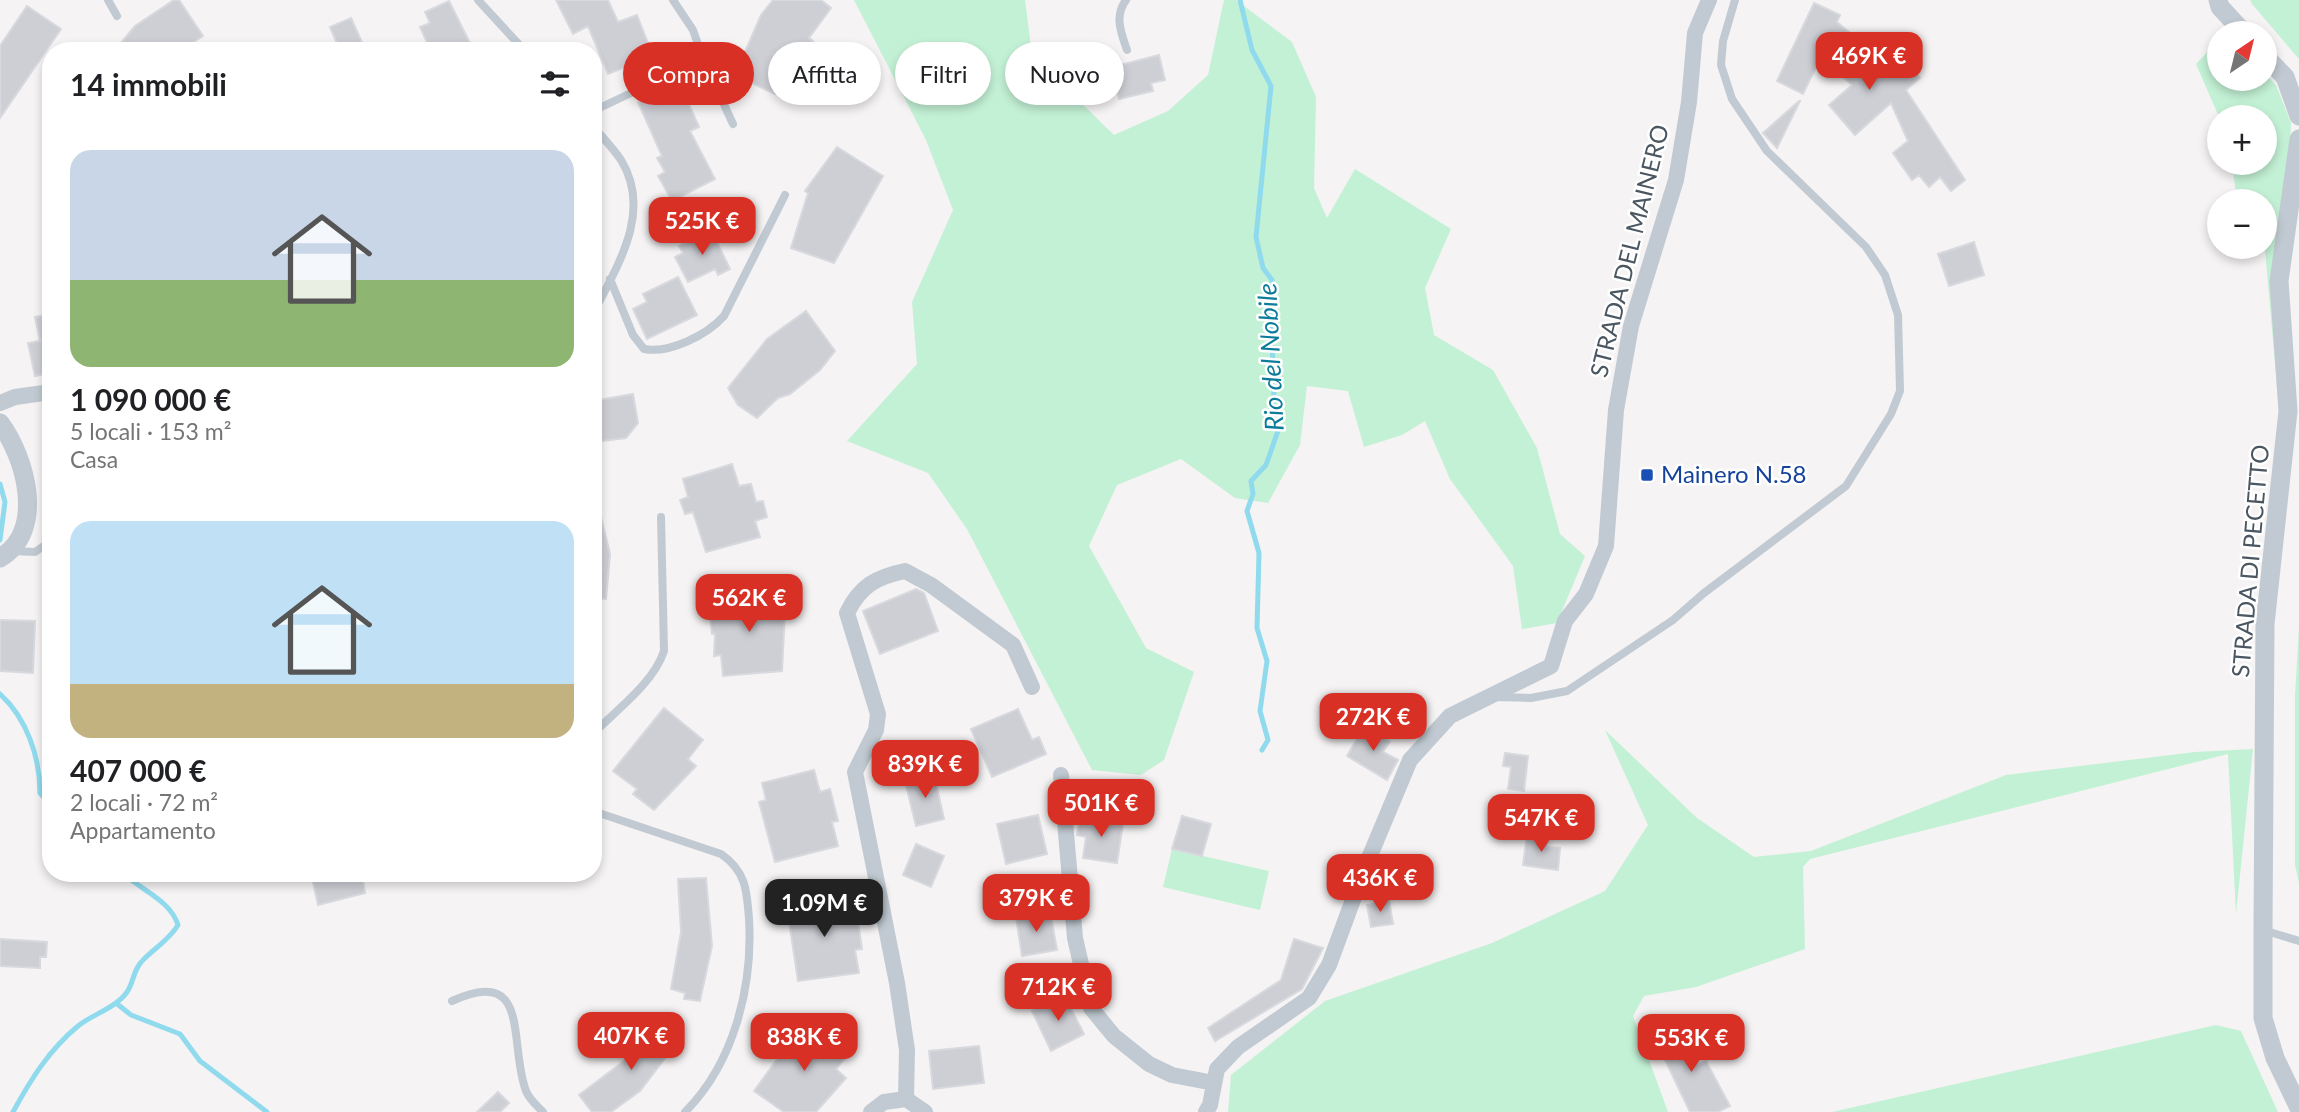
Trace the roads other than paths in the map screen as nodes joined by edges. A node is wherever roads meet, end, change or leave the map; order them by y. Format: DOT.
graph roads {
  1 [pos="108,0"];
  2 [pos="478,0"];
  3 [pos="674,0"];
  4 [pos="1126,0"];
  5 [pos="1709,0"];
  6 [pos="1735,0"];
  7 [pos="2218,0"];
  8 [pos="117,16"];
  9 [pos="2233,21"];
  10 [pos="516,42"];
  11 [pos="697,42"];
  12 [pos="1127,50"];
  13 [pos="2277,69"];
  14 [pos="623,97"];
  15 [pos="724,105"];
  16 [pos="602,107"];
  17 [pos="2299,116"];
  18 [pos="733,124"];
  19 [pos="602,137"];
  20 [pos="2299,139"];
  21 [pos="785,195"];
  22 [pos="610,279"];
  23 [pos="602,295"];
  24 [pos="42,393"];
  25 [pos="0,403"];
  26 [pos="0,423"];
  27 [pos="661,517"];
  28 [pos="42,547"];
  29 [pos="5,555"];
  30 [pos="1032,687"];
  31 [pos="1487,696"];
  32 [pos="602,725"];
  33 [pos="1061,775"];
  34 [pos="602,814"];
  35 [pos="2263,930"];
  36 [pos="2299,942"];
  37 [pos="452,1001"];
  38 [pos="1214,1083"];
  39 [pos="906,1099"];
  40 [pos="2299,1108"];
  41 [pos="543,1112"];
  42 [pos="685,1112"];
  43 [pos="871,1112"];
  44 [pos="925,1112"];
  45 [pos="1206,1112"];
  1 -- 8 [label="lane"];
  2 -- 10 [label="lane"];
  3 -- 11 [label="lane"];
  4 -- 12 [label="lane"];
  5 -- 31 [label="street, STRADA DEL MAINERO"];
  6 -- 31 [label="lane"];
  7 -- 9 [label="street"];
  13 -- 17 [label="street"];
  14 -- 16 [label="lane"];
  15 -- 18 [label="lane"];
  19 -- 22 [label="lane"];
  20 -- 35 [label="street, STRADA DI PECETTO"];
  21 -- 22 [label="lane"];
  22 -- 23 [label="lane"];
  24 -- 25 [label="street"];
  26 -- 29 [label="street"];
  27 -- 32 [label="lane"];
  28 -- 29 [label="lane"];
  30 -- 39 [label="street"];
  31 -- 38 [label="street, STRADA DEL MAINERO"];
  33 -- 38 [label="street"];
  34 -- 42 [label="lane"];
  35 -- 36 [label="lane"];
  35 -- 40 [label="street, STRADA DI PECETTO"];
  37 -- 41 [label="lane"];
  38 -- 45 [label="street, STRADA DEL MAINERO"];
  39 -- 43 [label="street"];
  39 -- 44 [label="street"];
}
